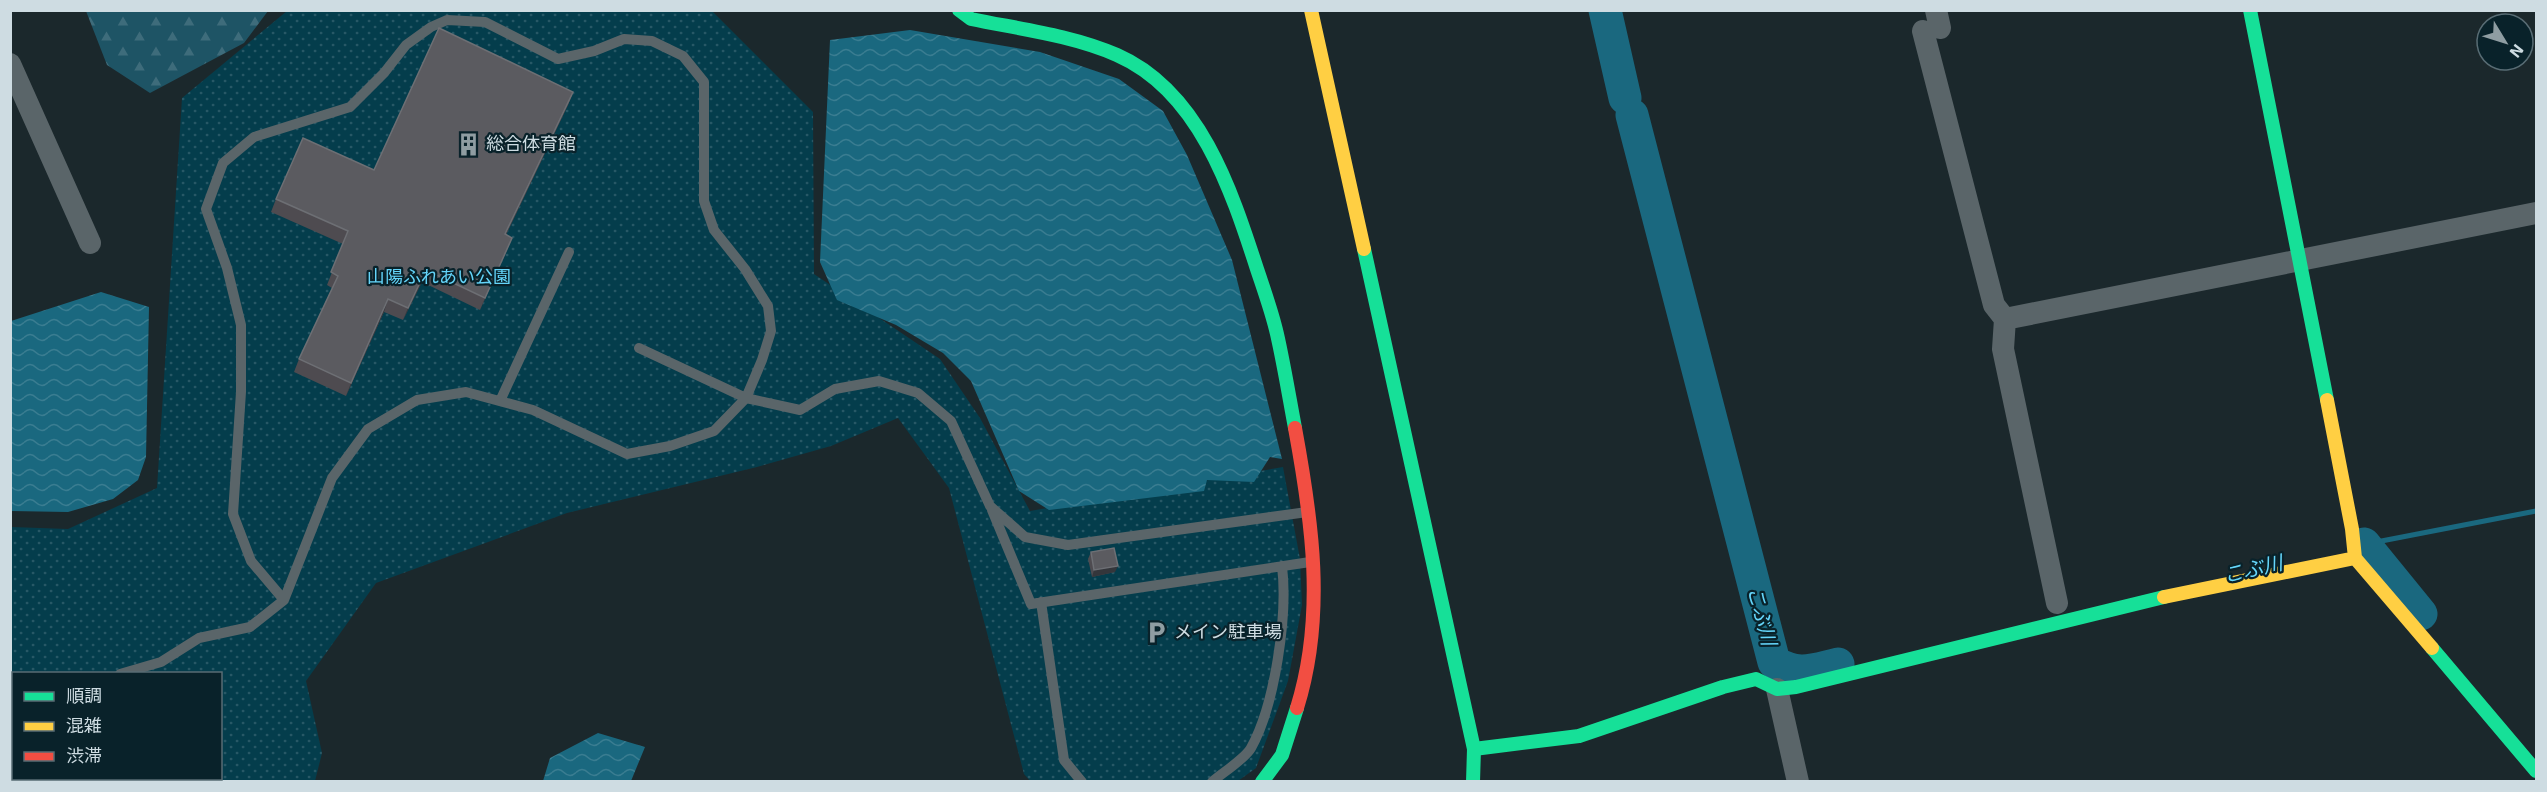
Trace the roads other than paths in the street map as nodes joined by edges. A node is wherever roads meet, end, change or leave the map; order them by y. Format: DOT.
graph roads {
  1 [pos="960,10"];
  2 [pos="1311,10"];
  3 [pos="2250,10"];
  4 [pos="1933,23"];
  5 [pos="10,64"];
  6 [pos="2536,213"];
  7 [pos="90,243"];
  8 [pos="569,252"];
  9 [pos="2299,261"];
  10 [pos="2005,319"];
  11 [pos="639,348"];
  12 [pos="746,398"];
  13 [pos="500,401"];
  14 [pos="990,506"];
  15 [pos="1310,512"];
  16 [pos="2355,558"];
  17 [pos="1313,562"];
  18 [pos="1282,566"];
  19 [pos="284,600"];
  20 [pos="1041,602"];
  21 [pos="2056,603"];
  22 [pos="145,670"];
  23 [pos="1777,689"];
  24 [pos="1474,749"];
  25 [pos="2536,771"];
  26 [pos="1082,782"];
  27 [pos="1212,782"];
  28 [pos="1262,782"];
  29 [pos="1473,782"];
  30 [pos="1798,782"];
  1 -- 15 [label="street"];
  2 -- 24 [label="street"];
  3 -- 9 [label="street"];
  4 -- 10 [label="street"];
  5 -- 7 [label="street"];
  6 -- 9 [label="street"];
  8 -- 13 [label="lane"];
  9 -- 10 [label="street"];
  9 -- 16 [label="street"];
  10 -- 21 [label="street"];
  11 -- 12 [label="lane"];
  12 -- 13 [label="lane"];
  12 -- 14 [label="lane"];
  12 -- 19 [label="lane"];
  13 -- 19 [label="lane"];
  14 -- 15 [label="lane"];
  14 -- 20 [label="lane"];
  15 -- 17 [label="street"];
  16 -- 23 [label="street"];
  16 -- 25 [label="street"];
  17 -- 18 [label="lane"];
  17 -- 28 [label="street"];
  18 -- 20 [label="lane"];
  18 -- 27 [label="lane"];
  19 -- 22 [label="lane"];
  20 -- 26 [label="lane"];
  23 -- 24 [label="street"];
  23 -- 30 [label="street"];
  24 -- 29 [label="street"];
}
